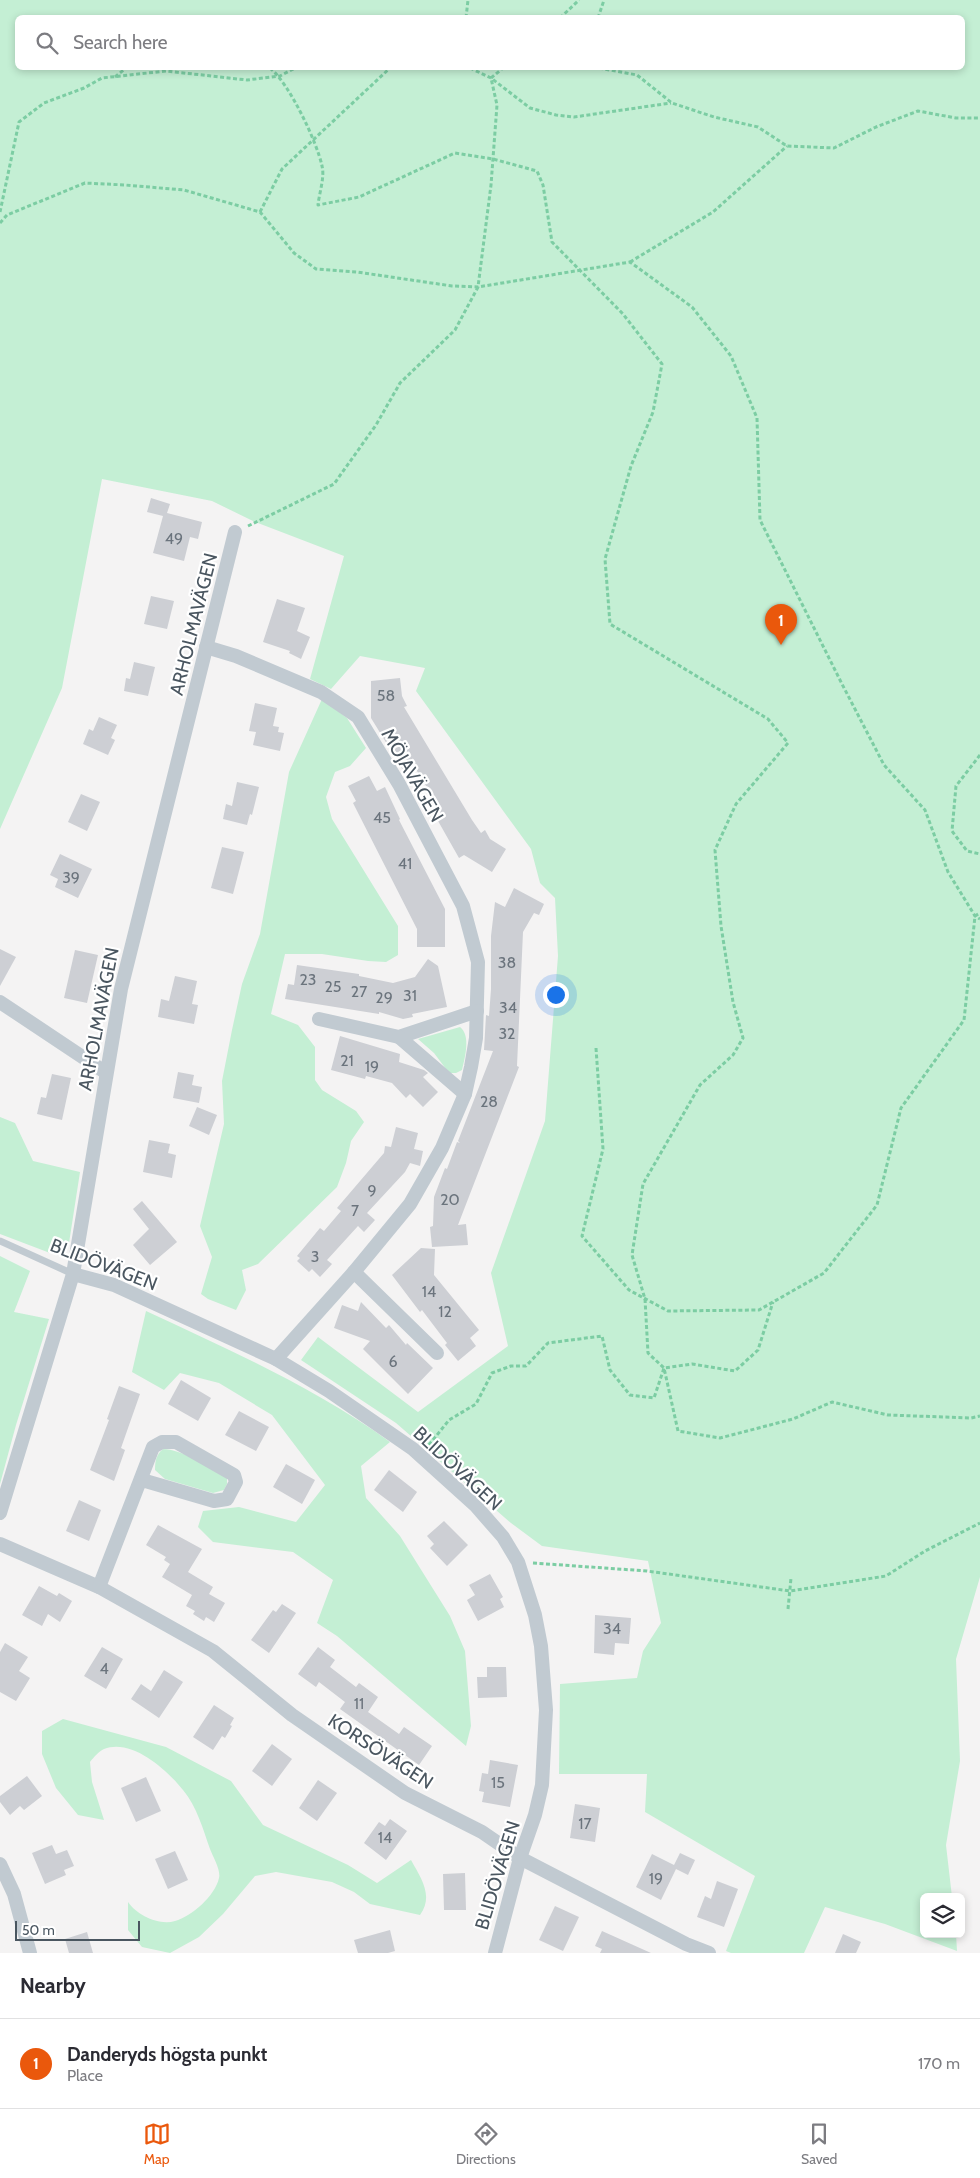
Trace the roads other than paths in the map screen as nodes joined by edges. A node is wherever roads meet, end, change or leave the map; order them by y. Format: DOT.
graph roads {
  1 [pos="235,532"];
  2 [pos="206,647"];
  3 [pos="0,1002"];
  4 [pos="477,1011"];
  5 [pos="319,1019"];
  6 [pos="399,1037"];
  7 [pos="106,1072"];
  8 [pos="465,1094"];
  9 [pos="0,1241"];
  10 [pos="354,1272"];
  11 [pos="73,1274"];
  12 [pos="437,1353"];
  13 [pos="276,1359"];
  14 [pos="142,1480"];
  15 [pos="0,1513"];
  16 [pos="0,1544"];
  17 [pos="99,1587"];
  18 [pos="520,1858"];
  19 [pos="0,1864"];
  20 [pos="490,1952"];
  21 [pos="30,1953"];
  22 [pos="709,1953"];
  1 -- 2 [label="street, ARHOLMAVÄGEN"];
  2 -- 4 [label="street, MÖJAVÄGEN"];
  2 -- 7 [label="street, ARHOLMAVÄGEN"];
  3 -- 7 [label="street"];
  4 -- 6 [label="street"];
  4 -- 8 [label="street, MÖJAVÄGEN"];
  5 -- 6 [label="street"];
  6 -- 8 [label="street"];
  7 -- 11 [label="street, ARHOLMAVÄGEN"];
  8 -- 10 [label="street, MÖJAVÄGEN"];
  9 -- 11 [label="lane, BLIDÖVÄGEN"];
  10 -- 12 [label="street"];
  10 -- 13 [label="street, MÖJAVÄGEN"];
  11 -- 13 [label="street, BLIDÖVÄGEN"];
  11 -- 15 [label="street, ARHOLMAVÄGEN"];
  13 -- 18 [label="street, BLIDÖVÄGEN"];
  14 -- 14 [label="street"];
  14 -- 17 [label="street"];
  16 -- 17 [label="street, KORSÖVÄGEN"];
  17 -- 18 [label="street, KORSÖVÄGEN"];
  18 -- 20 [label="street, BLIDÖVÄGEN"];
  18 -- 22 [label="street, KORSÖVÄGEN"];
  19 -- 21 [label="street"];
}
